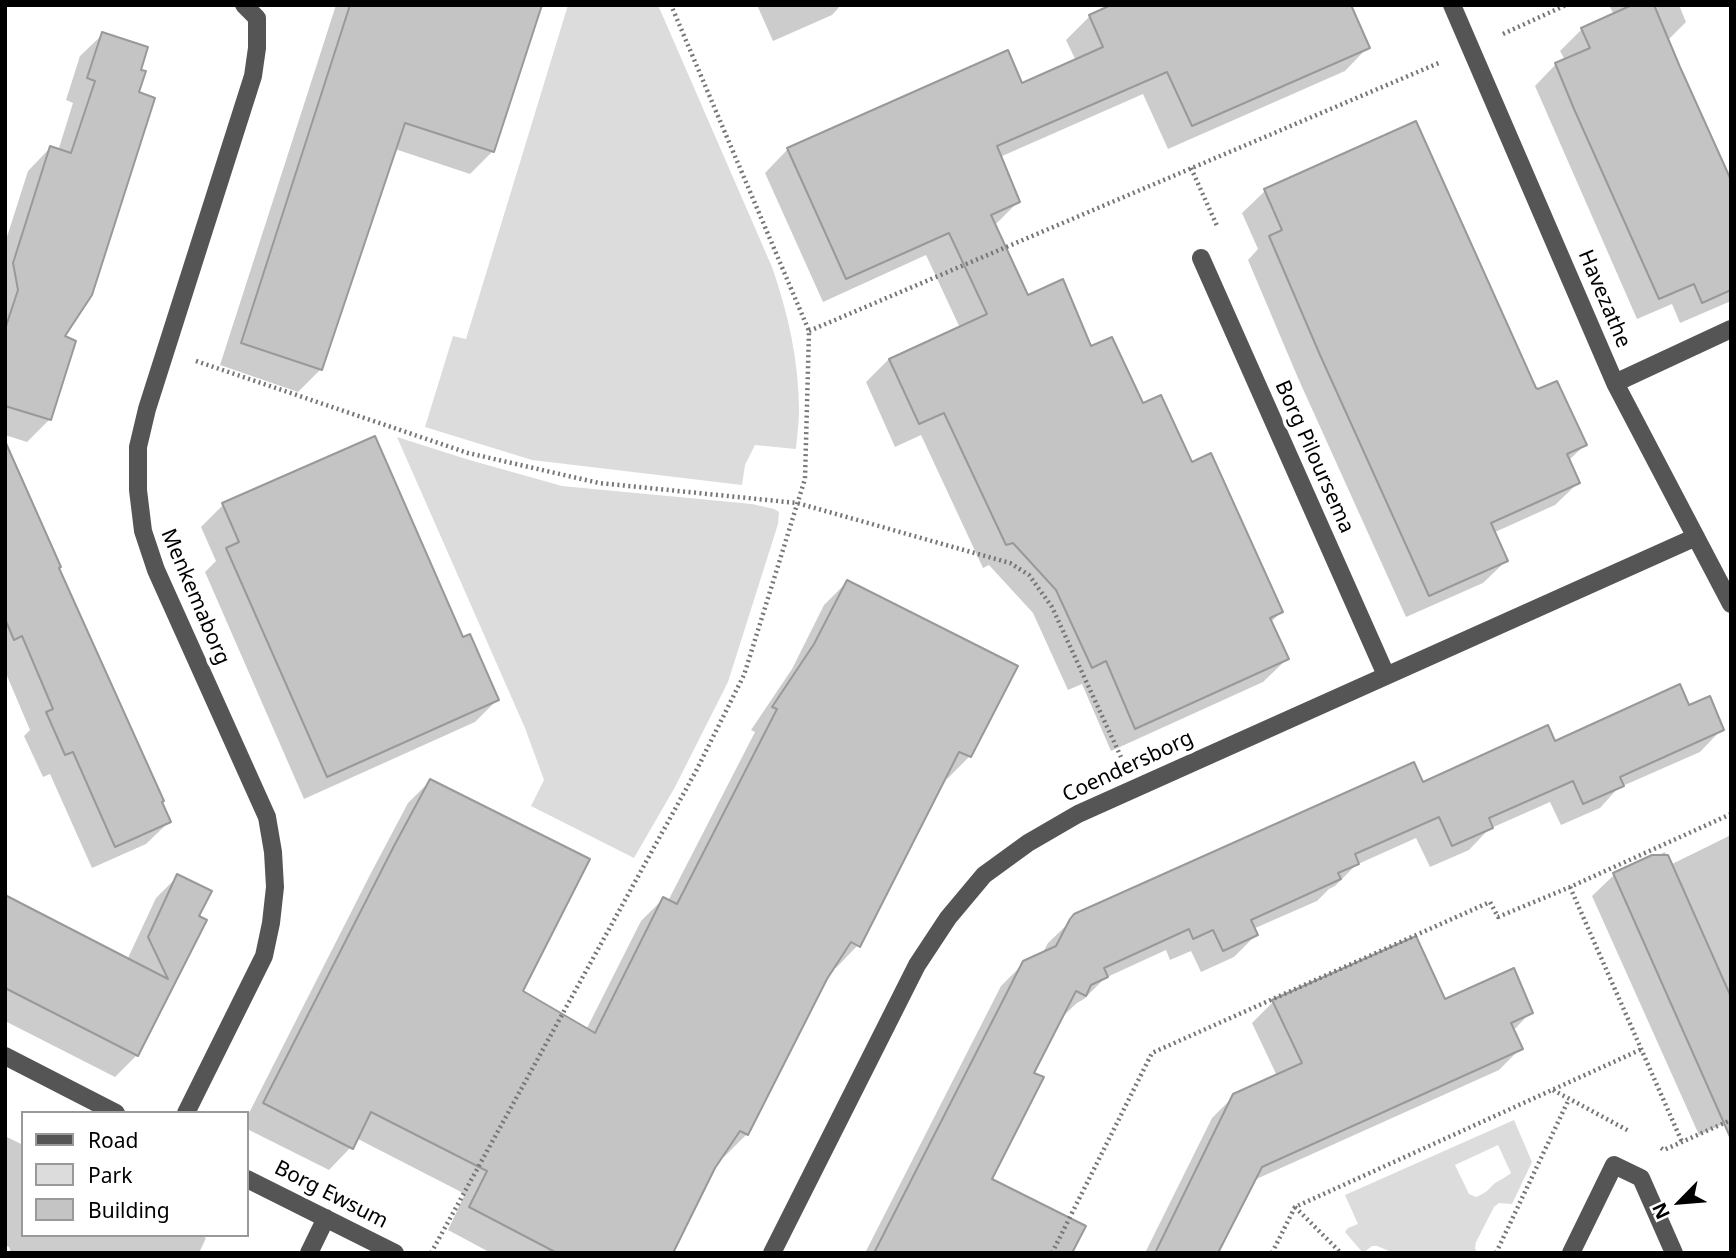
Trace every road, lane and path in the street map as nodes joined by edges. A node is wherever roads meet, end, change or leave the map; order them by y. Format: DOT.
graph roads {
  1 [pos="244,5"];
  2 [pos="671,5"];
  3 [pos="1452,5"];
  4 [pos="1566,5"];
  5 [pos="1471,49"];
  6 [pos="1201,258"];
  7 [pos="1731,329"];
  8 [pos="809,331"];
  9 [pos="165,351"];
  10 [pos="1615,383"];
  11 [pos="797,503"];
  12 [pos="1696,537"];
  13 [pos="1731,604"];
  14 [pos="1386,675"];
  15 [pos="1136,788"];
  16 [pos="1731,814"];
  17 [pos="1570,887"];
  18 [pos="1642,1049"];
  19 [pos="5,1056"];
  20 [pos="1552,1090"];
  21 [pos="1569,1099"];
  22 [pos="112,1111"];
  23 [pos="187,1111"];
  24 [pos="1731,1120"];
  25 [pos="1640,1137"];
  26 [pos="1682,1142"];
  27 [pos="1652,1143"];
  28 [pos="248,1179"];
  29 [pos="1295,1207"];
  30 [pos="326,1218"];
  31 [pos="309,1253"];
  32 [pos="395,1253"];
  33 [pos="431,1253"];
  34 [pos="772,1253"];
  35 [pos="1052,1253"];
  36 [pos="1272,1253"];
  37 [pos="1341,1253"];
  38 [pos="1496,1253"];
  39 [pos="1572,1253"];
  40 [pos="1674,1253"];
  1 -- 9 [label="street, Menkemaborg"];
  2 -- 8 [label="path"];
  3 -- 5 [label="street, Havezathe"];
  4 -- 5 [label="path"];
  5 -- 8 [label="path"];
  5 -- 10 [label="street, Havezathe"];
  6 -- 14 [label="street, Borg Piloursema"];
  7 -- 10 [label="street"];
  8 -- 11 [label="path"];
  9 -- 11 [label="path"];
  9 -- 23 [label="street, Menkemaborg"];
  10 -- 12 [label="street, Havezathe"];
  11 -- 15 [label="path"];
  11 -- 33 [label="path"];
  12 -- 13 [label="street, Havezathe"];
  12 -- 14 [label="street, Coendersborg"];
  14 -- 15 [label="street, Coendersborg"];
  15 -- 34 [label="street, Coendersborg"];
  16 -- 17 [label="path"];
  17 -- 18 [label="path"];
  17 -- 35 [label="path"];
  18 -- 20 [label="path"];
  18 -- 26 [label="path"];
  19 -- 22 [label="street"];
  20 -- 21 [label="path"];
  20 -- 29 [label="path"];
  21 -- 25 [label="path"];
  21 -- 38 [label="path"];
  24 -- 26 [label="path"];
  26 -- 27 [label="path"];
  28 -- 30 [label="street, Borg Ewsum"];
  29 -- 36 [label="path"];
  29 -- 37 [label="path"];
  30 -- 31 [label="street"];
  30 -- 32 [label="street, Borg Ewsum"];
  39 -- 40 [label="street"];
}
